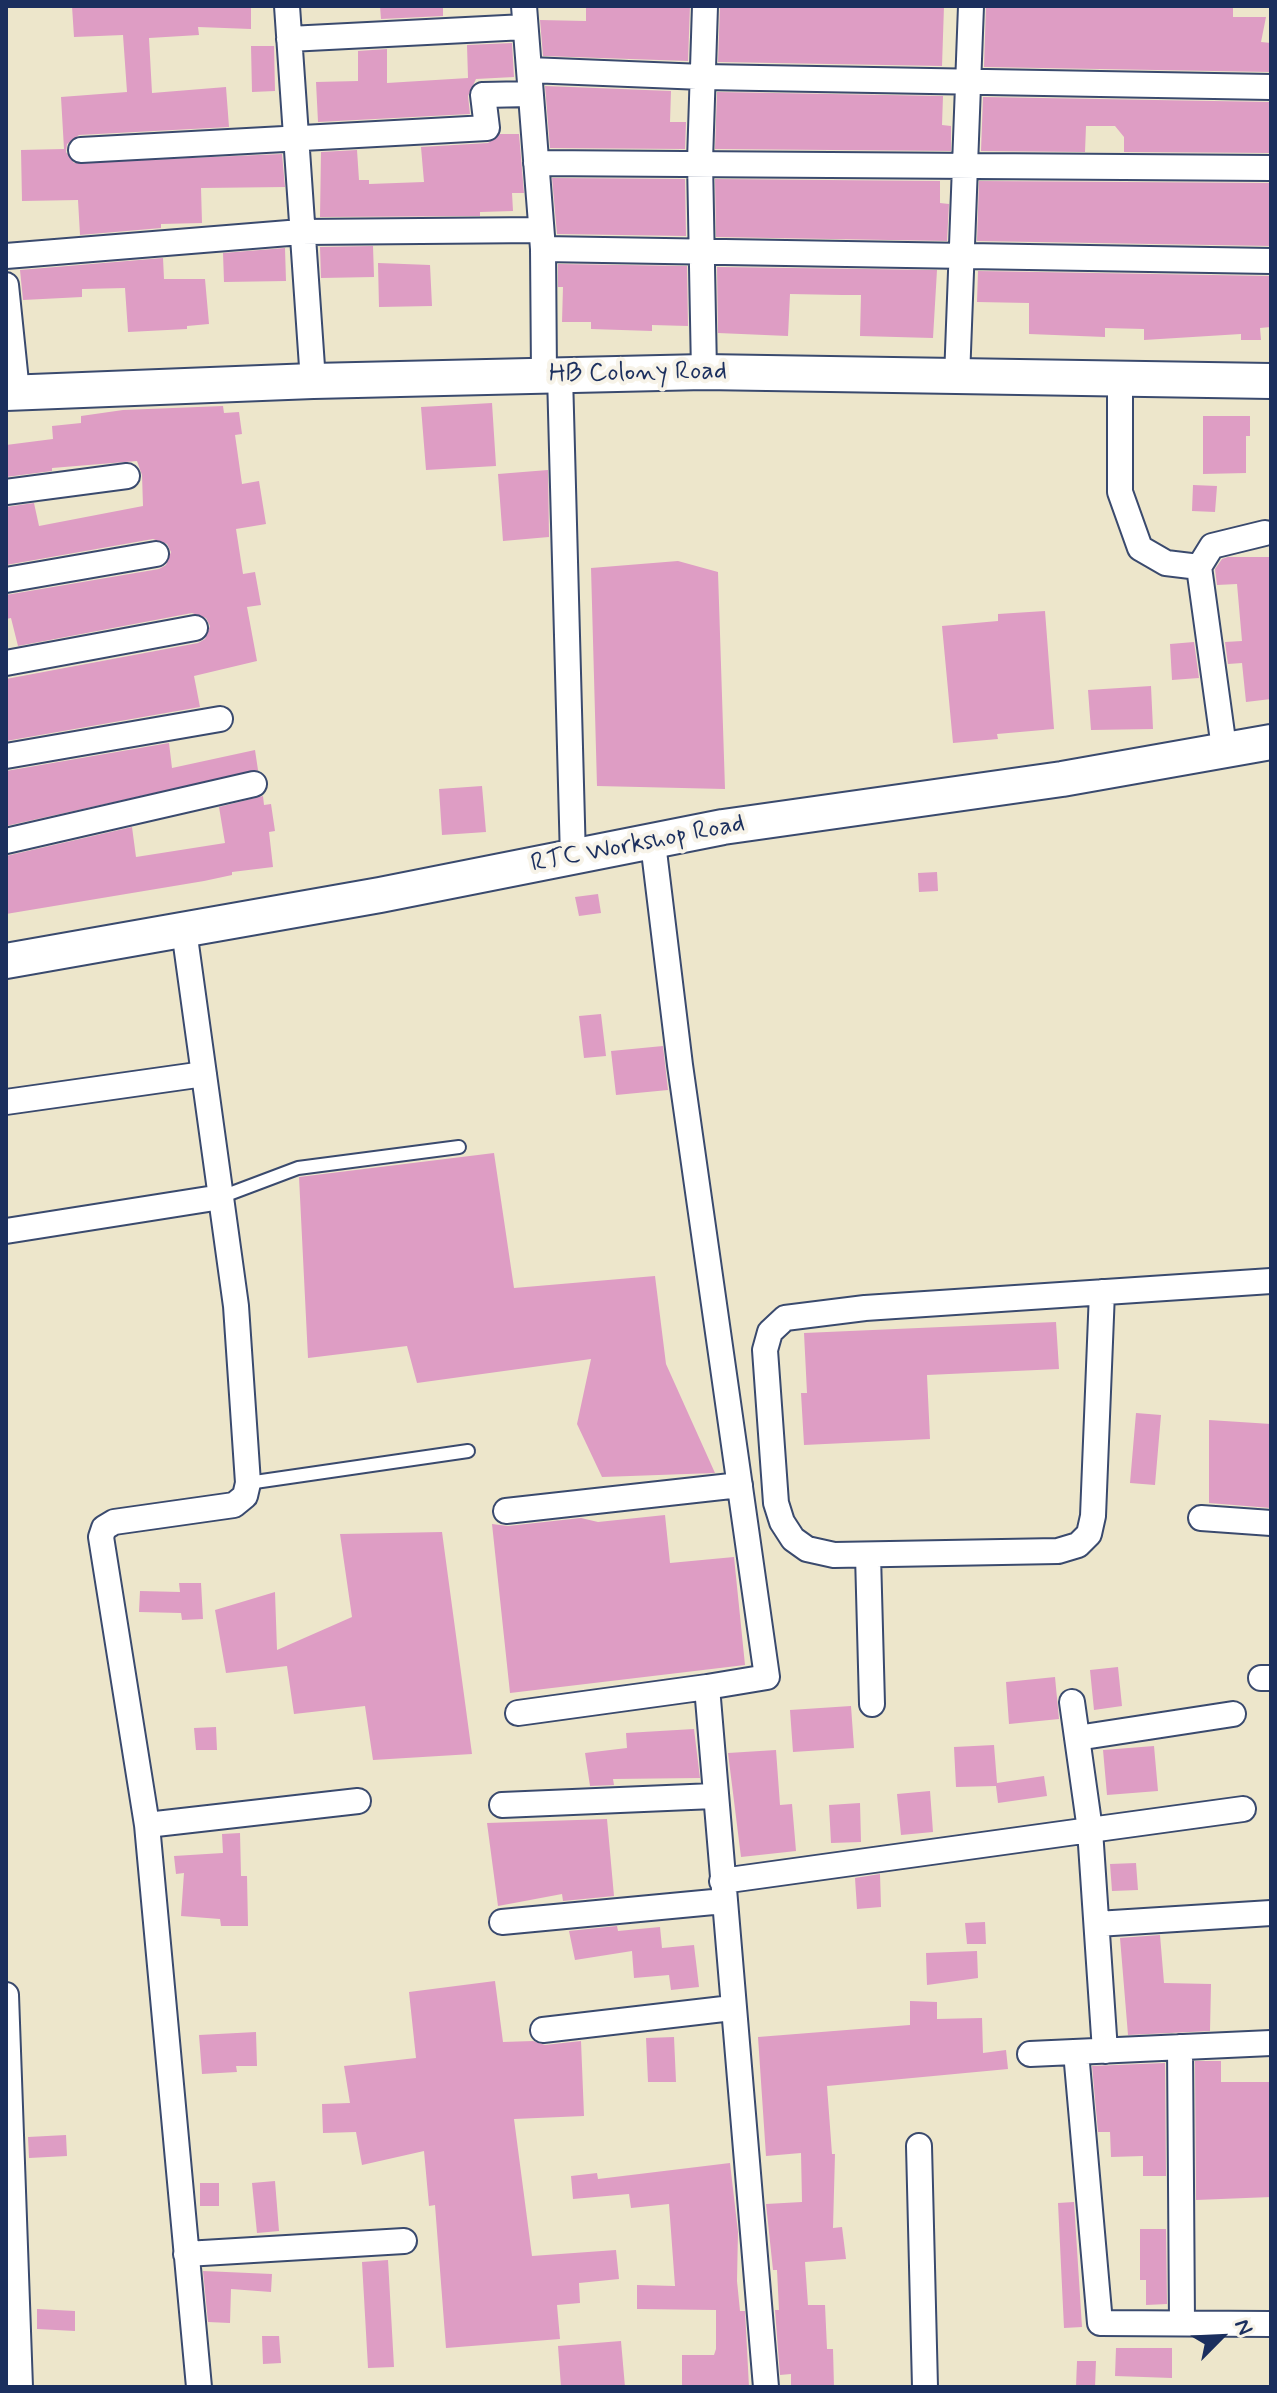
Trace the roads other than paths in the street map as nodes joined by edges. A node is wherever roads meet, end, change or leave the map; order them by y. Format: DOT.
graph roads {
  1 [pos="287,6"];
  2 [pos="705,6"];
  3 [pos="971,6"];
  4 [pos="524,17"];
  5 [pos="289,39"];
  6 [pos="703,77"];
  7 [pos="530,82"];
  8 [pos="968,82"];
  9 [pos="1271,87"];
  10 [pos="296,141"];
  11 [pos="81,150"];
  12 [pos="700,161"];
  13 [pos="536,163"];
  14 [pos="966,168"];
  15 [pos="1271,168"];
  16 [pos="301,232"];
  17 [pos="542,239"];
  18 [pos="700,249"];
  19 [pos="6,256"];
  20 [pos="964,258"];
  21 [pos="1271,261"];
  22 [pos="6,285"];
  23 [pos="704,372"];
  24 [pos="552,375"];
  25 [pos="957,378"];
  26 [pos="1120,380"];
  27 [pos="313,381"];
  28 [pos="1271,381"];
  29 [pos="12,393"];
  30 [pos="127,476"];
  31 [pos="6,492"];
  32 [pos="1265,533"];
  33 [pos="156,554"];
  34 [pos="1199,567"];
  35 [pos="6,580"];
  36 [pos="195,628"];
  37 [pos="6,663"];
  38 [pos="220,719"];
  39 [pos="1271,742"];
  40 [pos="1224,748"];
  41 [pos="6,756"];
  42 [pos="254,784"];
  43 [pos="6,841"];
  44 [pos="653,843"];
  45 [pos="573,859"];
  46 [pos="184,930"];
  47 [pos="6,961"];
  48 [pos="204,1074"];
  49 [pos="6,1102"];
  50 [pos="459,1147"];
  51 [pos="221,1197"];
  52 [pos="6,1231"];
  53 [pos="1271,1281"];
  54 [pos="1102,1292"];
  55 [pos="468,1451"];
  56 [pos="248,1483"];
  57 [pos="740,1485"];
  58 [pos="506,1511"];
  59 [pos="1201,1518"];
  60 [pos="1271,1523"];
  61 [pos="868,1555"];
  62 [pos="707,1687"];
  63 [pos="1072,1702"];
  64 [pos="872,1704"];
  65 [pos="518,1713"];
  66 [pos="1233,1714"];
  67 [pos="1077,1738"];
  68 [pos="714,1796"];
  69 [pos="358,1801"];
  70 [pos="502,1805"];
  71 [pos="1243,1809"];
  72 [pos="147,1825"];
  73 [pos="1090,1830"];
  74 [pos="723,1891"];
  75 [pos="1271,1913"];
  76 [pos="502,1922"];
  77 [pos="1097,1924"];
  78 [pos="6,1995"];
  79 [pos="732,2008"];
  80 [pos="543,2030"];
  81 [pos="1271,2043"];
  82 [pos="1180,2047"];
  83 [pos="1105,2051"];
  84 [pos="1076,2052"];
  85 [pos="1030,2054"];
  86 [pos="919,2146"];
  87 [pos="404,2241"];
  88 [pos="186,2254"];
  89 [pos="1182,2322"];
  90 [pos="1271,2324"];
  91 [pos="20,2387"];
  92 [pos="199,2387"];
  93 [pos="766,2387"];
  94 [pos="925,2387"];
  1 -- 5 [label="street"];
  2 -- 6 [label="street"];
  3 -- 8 [label="street"];
  4 -- 5 [label="street"];
  4 -- 7 [label="street"];
  5 -- 10 [label="street"];
  6 -- 7 [label="street"];
  6 -- 8 [label="street"];
  6 -- 12 [label="street"];
  7 -- 10 [label="street"];
  7 -- 13 [label="street"];
  8 -- 9 [label="street"];
  8 -- 14 [label="street"];
  10 -- 11 [label="street"];
  10 -- 16 [label="street"];
  12 -- 13 [label="street"];
  12 -- 14 [label="street"];
  12 -- 18 [label="street"];
  13 -- 17 [label="street"];
  14 -- 15 [label="street"];
  14 -- 20 [label="street"];
  16 -- 17 [label="street"];
  16 -- 19 [label="street"];
  16 -- 27 [label="street"];
  17 -- 18 [label="street"];
  17 -- 24 [label="street"];
  18 -- 20 [label="street"];
  18 -- 23 [label="street"];
  20 -- 21 [label="street"];
  20 -- 25 [label="street"];
  22 -- 29 [label="street"];
  23 -- 24 [label="street, HB Colony Road"];
  23 -- 25 [label="street, HB Colony Road"];
  24 -- 27 [label="street, HB Colony Road"];
  24 -- 45 [label="street"];
  25 -- 26 [label="street, HB Colony Road"];
  26 -- 28 [label="street, HB Colony Road"];
  26 -- 34 [label="street"];
  27 -- 29 [label="street, HB Colony Road"];
  30 -- 31 [label="street"];
  32 -- 34 [label="street"];
  33 -- 35 [label="street"];
  34 -- 40 [label="street"];
  36 -- 37 [label="street"];
  38 -- 41 [label="street"];
  39 -- 40 [label="street, RTC Workshop Road"];
  40 -- 44 [label="street, RTC Workshop Road"];
  42 -- 43 [label="street"];
  44 -- 45 [label="street, RTC Workshop Road"];
  44 -- 57 [label="street"];
  45 -- 46 [label="street, RTC Workshop Road"];
  46 -- 47 [label="street, RTC Workshop Road"];
  46 -- 48 [label="street"];
  48 -- 49 [label="street"];
  48 -- 51 [label="street"];
  50 -- 51 [label="lane"];
  51 -- 52 [label="street"];
  51 -- 56 [label="street"];
  53 -- 54 [label="street"];
  54 -- 61 [label="street"];
  54 -- 61 [label="street"];
  55 -- 56 [label="lane"];
  56 -- 72 [label="street"];
  57 -- 58 [label="street"];
  57 -- 62 [label="street"];
  59 -- 60 [label="street"];
  61 -- 64 [label="street"];
  62 -- 65 [label="street"];
  62 -- 68 [label="street"];
  63 -- 67 [label="street"];
  66 -- 67 [label="street"];
  67 -- 73 [label="street"];
  68 -- 70 [label="street"];
  68 -- 74 [label="street"];
  69 -- 72 [label="street"];
  71 -- 73 [label="street"];
  72 -- 88 [label="street"];
  73 -- 74 [label="street"];
  73 -- 77 [label="street"];
  74 -- 76 [label="street"];
  74 -- 79 [label="street"];
  75 -- 77 [label="street"];
  77 -- 83 [label="street"];
  78 -- 91 [label="street"];
  79 -- 80 [label="street"];
  79 -- 93 [label="street"];
  81 -- 82 [label="street"];
  82 -- 83 [label="street"];
  82 -- 89 [label="street"];
  83 -- 84 [label="street"];
  84 -- 85 [label="street"];
  84 -- 89 [label="street"];
  86 -- 94 [label="street"];
  87 -- 88 [label="street"];
  88 -- 92 [label="street"];
  89 -- 90 [label="street"];
}
